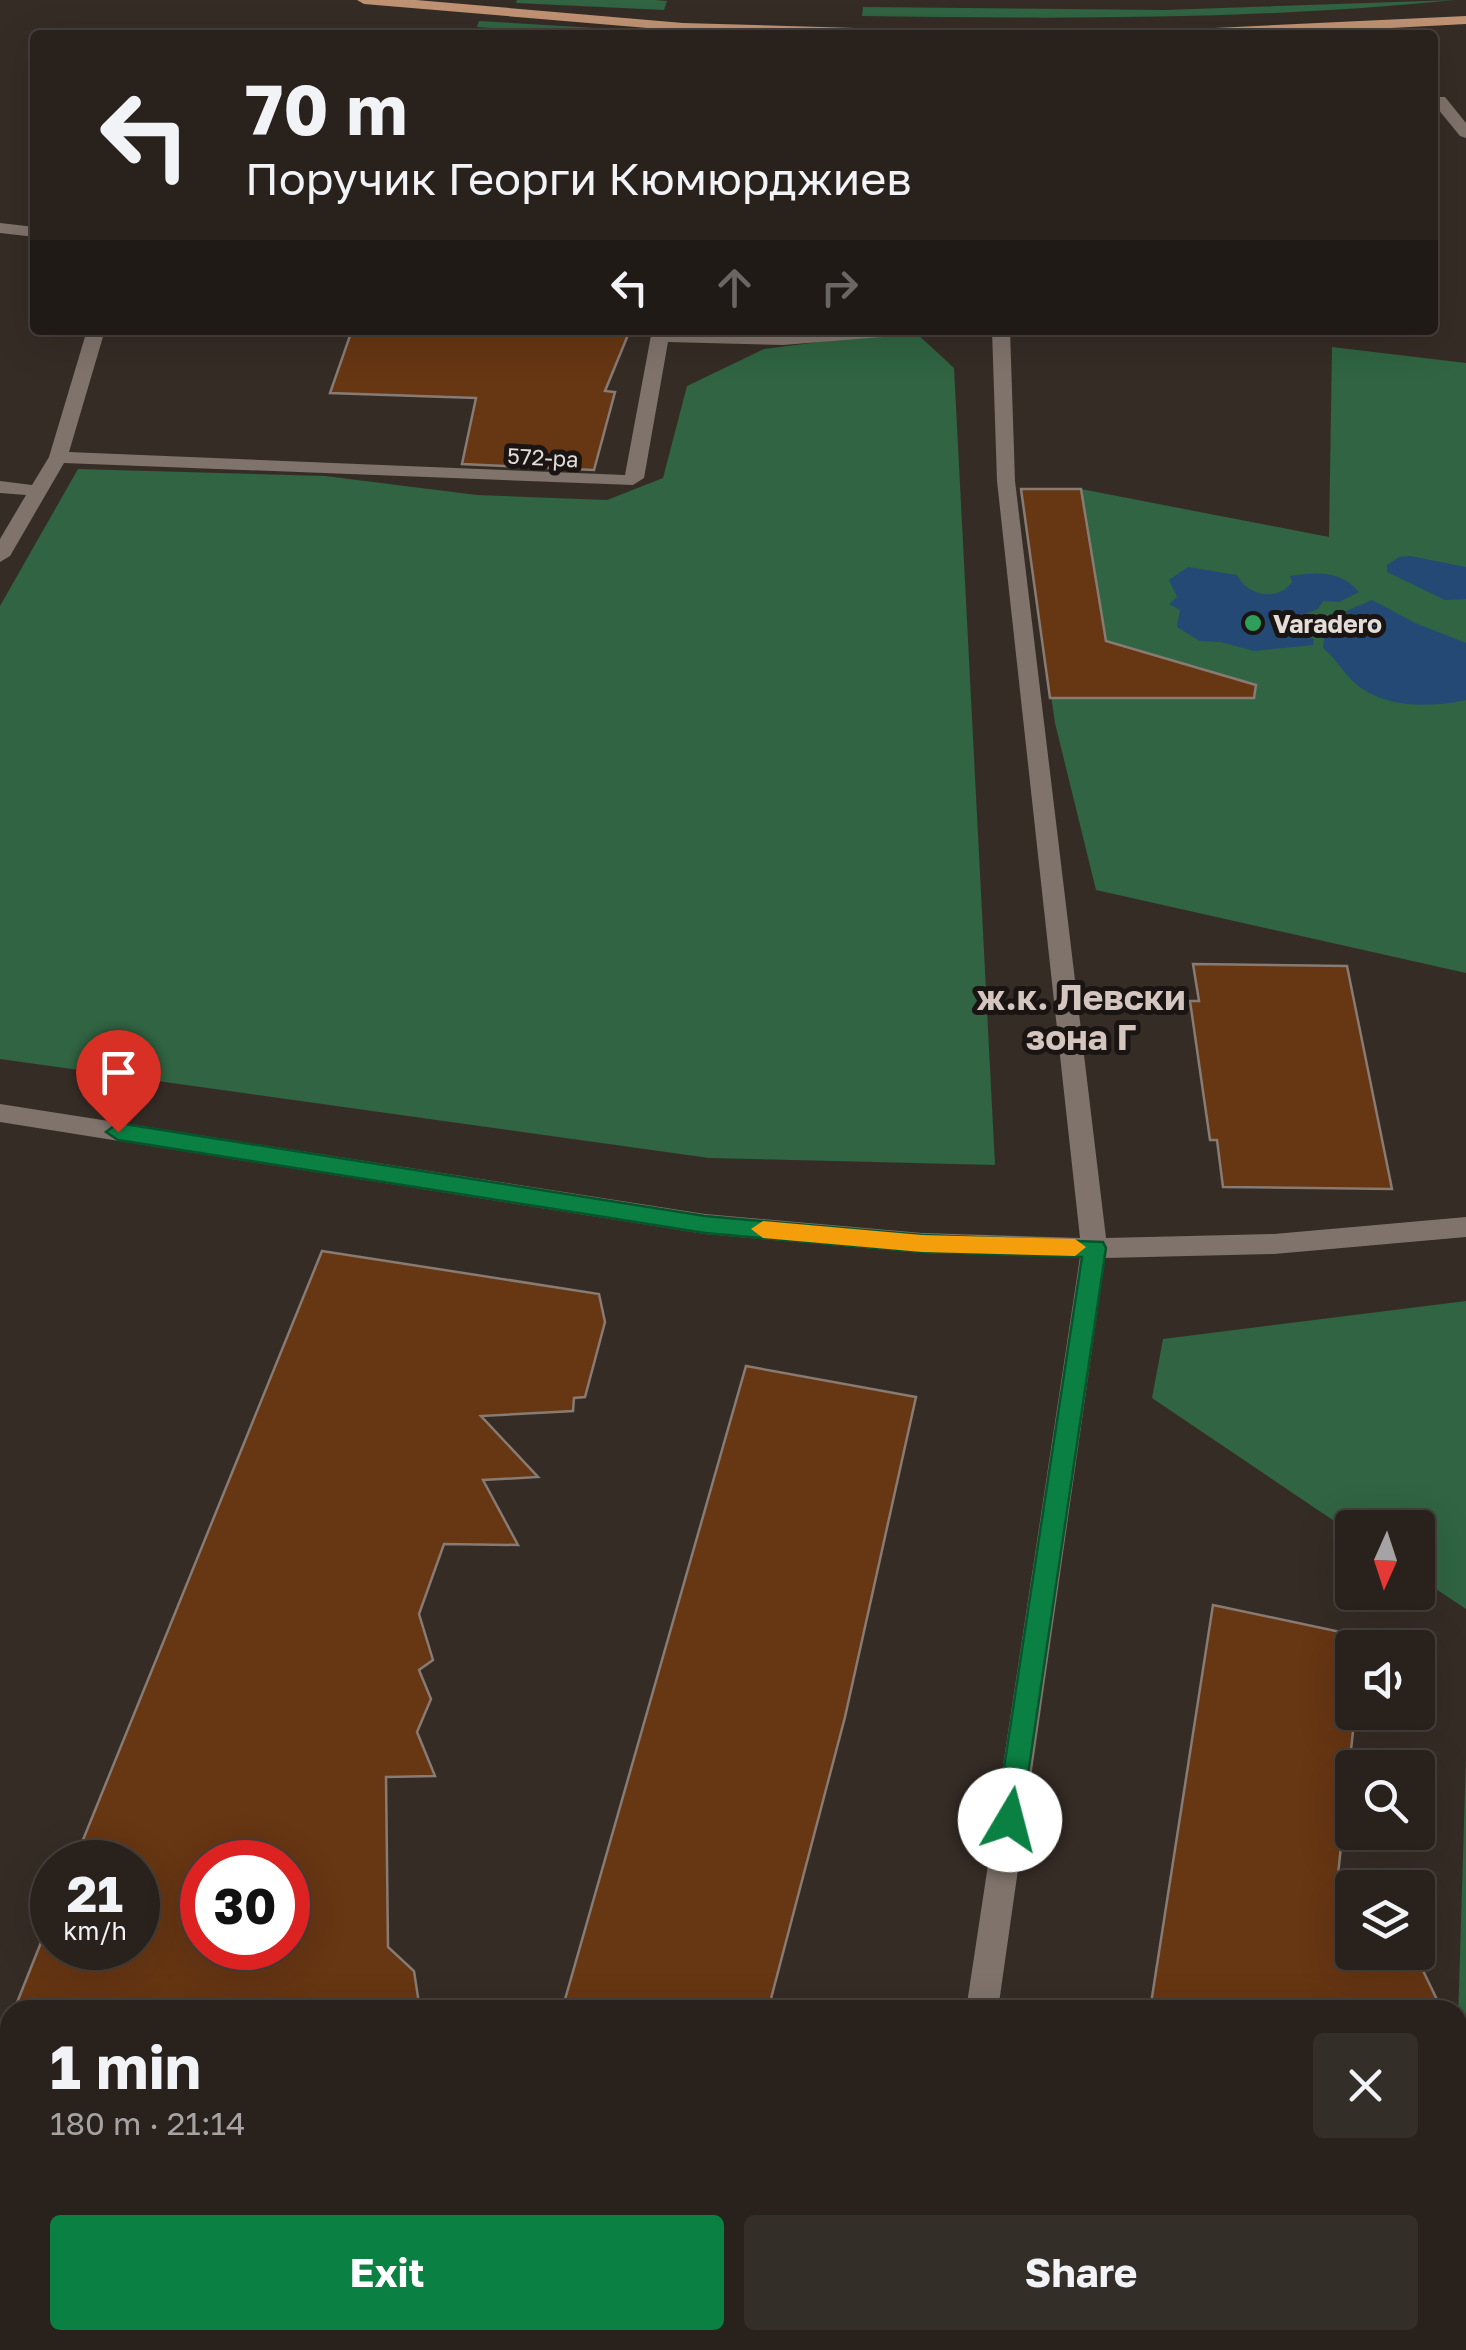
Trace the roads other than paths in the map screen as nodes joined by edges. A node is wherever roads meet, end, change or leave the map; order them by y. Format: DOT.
graph roads {
  1 [pos="364,0"];
  2 [pos="1466,20"];
  3 [pos="773,30"];
  4 [pos="1271,30"];
  5 [pos="1439,100"];
  6 [pos="1466,133"];
  7 [pos="0,228"];
  8 [pos="30,231"];
  9 [pos="95,335"];
  10 [pos="660,335"];
  11 [pos="680,335"];
  12 [pos="845,335"];
  13 [pos="1001,335"];
  14 [pos="58,458"];
  15 [pos="0,487"];
  16 [pos="38,491"];
  17 [pos="0,556"];
  18 [pos="0,1113"];
  19 [pos="1466,1227"];
  20 [pos="1094,1248"];
  21 [pos="983,2000"];
  1 -- 3 [label="main road"];
  2 -- 4 [label="main road"];
  5 -- 6 [label="street"];
  7 -- 8 [label="street"];
  9 -- 14 [label="street"];
  10 -- 14 [label="street, 572-ра"];
  11 -- 12 [label="street, 572-ра"];
  13 -- 20 [label="street"];
  14 -- 16 [label="street"];
  15 -- 16 [label="street"];
  16 -- 17 [label="street"];
  18 -- 20 [label="street"];
  19 -- 20 [label="street"];
  20 -- 21 [label="street"];
}
